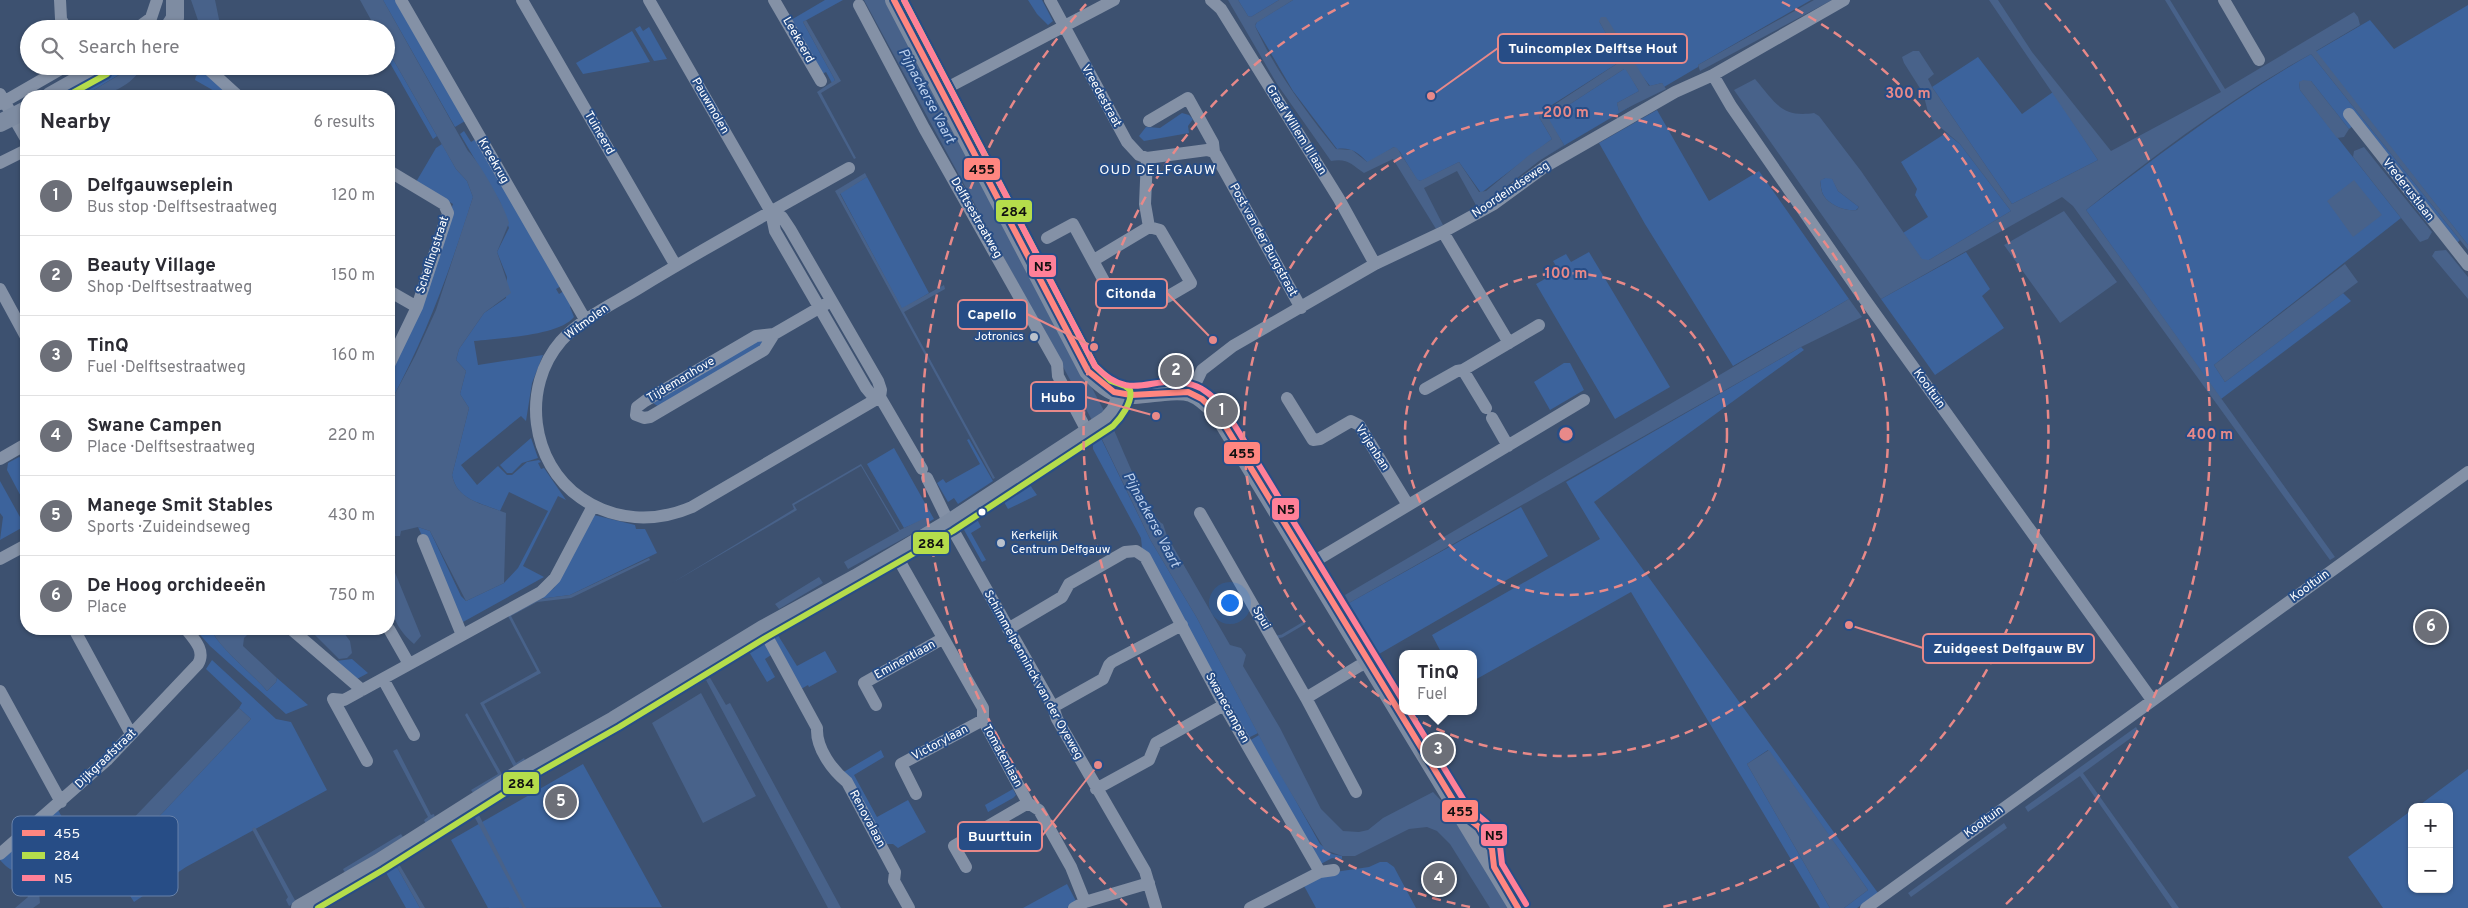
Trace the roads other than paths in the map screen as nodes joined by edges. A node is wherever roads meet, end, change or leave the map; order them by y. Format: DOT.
graph roads {
  1 [pos="60,0"];
  2 [pos="157,0"];
  3 [pos="175,0"];
  4 [pos="402,0"];
  5 [pos="522,0"];
  6 [pos="649,0"];
  7 [pos="774,0"];
  8 [pos="894,0"];
  9 [pos="1050,0"];
  10 [pos="1114,0"];
  11 [pos="1211,0"];
  12 [pos="1844,0"];
  13 [pos="2224,0"];
  14 [pos="859,5"];
  15 [pos="61,20"];
  16 [pos="146,20"];
  17 [pos="174,20"];
  18 [pos="1064,27"];
  19 [pos="2259,60"];
  20 [pos="54,75"];
  21 [pos="87,75"];
  22 [pos="216,75"];
  23 [pos="1713,75"];
  24 [pos="821,81"];
  25 [pos="33,90"];
  26 [pos="61,90"];
  27 [pos="232,90"];
  28 [pos="943,90"];
  29 [pos="20,100"];
  30 [pos="7,109"];
  31 [pos="2349,114"];
  32 [pos="1149,121"];
  33 [pos="20,130"];
  34 [pos="1211,151"];
  35 [pos="20,153"];
  36 [pos="1147,158"];
  37 [pos="0,163"];
  38 [pos="849,168"];
  39 [pos="395,175"];
  40 [pos="771,212"];
  41 [pos="1149,227"];
  42 [pos="1443,232"];
  43 [pos="1047,238"];
  44 [pos="1094,260"];
  45 [pos="1375,264"];
  46 [pos="2468,265"];
  47 [pos="676,266"];
  48 [pos="0,289"];
  49 [pos="395,294"];
  50 [pos="1167,297"];
  51 [pos="831,301"];
  52 [pos="1116,303"];
  53 [pos="417,307"];
  54 [pos="818,308"];
  55 [pos="1301,308"];
  56 [pos="586,321"];
  57 [pos="20,326"];
  58 [pos="1539,326"];
  59 [pos="774,334"];
  60 [pos="1509,343"];
  61 [pos="395,353"];
  62 [pos="1463,370"];
  63 [pos="1425,389"];
  64 [pos="1191,393"];
  65 [pos="1122,394"];
  66 [pos="880,397"];
  67 [pos="1287,398"];
  68 [pos="1584,400"];
  69 [pos="1097,426"];
  70 [pos="1508,446"];
  71 [pos="20,447"];
  72 [pos="0,459"];
  73 [pos="2468,472"];
  74 [pos="1408,505"];
  75 [pos="594,506"];
  76 [pos="1200,513"];
  77 [pos="948,523"];
  78 [pos="423,540"];
  79 [pos="20,548"];
  80 [pos="896,555"];
  81 [pos="0,559"];
  82 [pos="1310,564"];
  83 [pos="1182,625"];
  84 [pos="763,629"];
  85 [pos="1008,629"];
  86 [pos="77,635"];
  87 [pos="190,635"];
  88 [pos="298,635"];
  89 [pos="392,635"];
  90 [pos="462,635"];
  91 [pos="942,639"];
  92 [pos="1369,663"];
  93 [pos="409,664"];
  94 [pos="383,679"];
  95 [pos="362,690"];
  96 [pos="0,691"];
  97 [pos="1306,698"];
  98 [pos="2152,700"];
  99 [pos="876,705"];
  100 [pos="1224,705"];
  101 [pos="1053,707"];
  102 [pos="1399,712"];
  103 [pos="1401,715"];
  104 [pos="983,720"];
  105 [pos="132,734"];
  106 [pos="414,735"];
  107 [pos="367,761"];
  108 [pos="1096,788"];
  109 [pos="1356,792"];
  110 [pos="916,794"];
  111 [pos="61,802"];
  112 [pos="1028,803"];
  113 [pos="45,816"];
  114 [pos="12,844"];
  115 [pos="0,854"];
  116 [pos="966,867"];
  117 [pos="1318,869"];
  118 [pos="1334,870"];
  119 [pos="1149,884"];
  120 [pos="1080,905"];
  121 [pos="300,908"];
  122 [pos="909,908"];
  123 [pos="1156,908"];
  124 [pos="1250,908"];
  125 [pos="1518,908"];
  126 [pos="1866,908"];
  1 -- 15 [label="street"];
  2 -- 16 [label="street"];
  3 -- 17 [label="street"];
  4 -- 56 [label="street, Kreekrug"];
  5 -- 47 [label="street, Tuineerd"];
  6 -- 40 [label="street, Pauwmolen"];
  7 -- 24 [label="street, Leekeerd"];
  8 -- 28 [label="street"];
  9 -- 18 [label="street, Vreedestraat"];
  10 -- 18 [label="street"];
  11 -- 45 [label="street, Graaf Willem II laan"];
  12 -- 23 [label="street, Noordeindseweg"];
  13 -- 19 [label="street"];
  14 -- 69 [label="street, Delftsestraatweg"];
  18 -- 28 [label="street"];
  18 -- 36 [label="street, Vreedestraat"];
  20 -- 25 [label="street"];
  21 -- 26 [label="street"];
  22 -- 27 [label="street"];
  23 -- 42 [label="street, Noordeindseweg"];
  23 -- 98 [label="street, Kooltuin"];
  28 -- 65 [label="street"];
  29 -- 30 [label="street"];
  30 -- 33 [label="street"];
  31 -- 46 [label="street, Vrederustlaan"];
  32 -- 34 [label="street, Post van der Burgstraat"];
  34 -- 36 [label="street"];
  34 -- 55 [label="street, Post van der Burgstraat"];
  35 -- 37 [label="street"];
  36 -- 41 [label="street"];
  38 -- 40 [label="street, Witmolen"];
  39 -- 53 [label="street, Schellingstraat"];
  40 -- 47 [label="street, Witmolen"];
  40 -- 51 [label="street, Pauwmolen"];
  40 -- 54 [label="street, Pauwmolen"];
  41 -- 44 [label="street"];
  41 -- 50 [label="street"];
  42 -- 45 [label="street, Noordeindseweg"];
  42 -- 60 [label="street"];
  43 -- 44 [label="street"];
  44 -- 52 [label="street"];
  45 -- 55 [label="street, Noordeindseweg"];
  47 -- 56 [label="street, Witmolen"];
  48 -- 57 [label="street"];
  49 -- 53 [label="street"];
  51 -- 54 [label="street, Tijdemanhove"];
  51 -- 66 [label="street, Pauwmolen"];
  53 -- 61 [label="street, Schellingstraat"];
  54 -- 59 [label="street, Tijdemanhove"];
  54 -- 66 [label="street, Pauwmolen"];
  55 -- 64 [label="street, Noordeindseweg"];
  56 -- 75 [label="street, Witmolen"];
  58 -- 60 [label="street"];
  59 -- 59 [label="street, Tijdemanhove"];
  60 -- 62 [label="street"];
  62 -- 63 [label="street"];
  62 -- 70 [label="street"];
  64 -- 65 [label="street"];
  64 -- 82 [label="street"];
  65 -- 69 [label="street"];
  66 -- 75 [label="street, Witmolen"];
  66 -- 77 [label="street, Pauwmolen"];
  67 -- 74 [label="street, Vrijenban"];
  68 -- 70 [label="street"];
  69 -- 77 [label="street"];
  70 -- 74 [label="street"];
  71 -- 72 [label="street"];
  73 -- 98 [label="street, Kooltuin"];
  74 -- 82 [label="street"];
  75 -- 90 [label="street"];
  76 -- 97 [label="street, Spui"];
  77 -- 80 [label="street"];
  77 -- 85 [label="street, Schimmelpenninck van der Oyeweg"];
  78 -- 90 [label="street"];
  79 -- 81 [label="street"];
  80 -- 84 [label="street"];
  80 -- 91 [label="street, Tomatenlaan"];
  82 -- 92 [label="street"];
  83 -- 85 [label="street, Swanecampen"];
  83 -- 100 [label="street, Swanecampen"];
  83 -- 101 [label="street"];
  84 -- 121 [label="street"];
  84 -- 122 [label="street, Renovalaan"];
  85 -- 101 [label="street, Schimmelpenninck van der Oyeweg"];
  86 -- 105 [label="street"];
  87 -- 105 [label="street, Dijkgraafstraat"];
  88 -- 95 [label="street"];
  89 -- 93 [label="street"];
  90 -- 93 [label="street"];
  91 -- 99 [label="street, Eminentlaan"];
  91 -- 104 [label="street, Tomatenlaan"];
  92 -- 97 [label="street"];
  92 -- 102 [label="street"];
  93 -- 94 [label="street"];
  94 -- 95 [label="street"];
  94 -- 106 [label="street"];
  95 -- 107 [label="street"];
  96 -- 111 [label="street"];
  97 -- 109 [label="street, Spui"];
  98 -- 126 [label="street, Kooltuin"];
  100 -- 108 [label="street"];
  100 -- 117 [label="street, Swanecampen"];
  101 -- 108 [label="street, Schimmelpenninck van der Oyeweg"];
  103 -- 125 [label="street"];
  104 -- 110 [label="street, Victorylaan"];
  104 -- 112 [label="street, Tomatenlaan"];
  105 -- 111 [label="street, Dijkgraafstraat"];
  108 -- 119 [label="street, Schimmelpenninck van der Oyeweg"];
  111 -- 113 [label="street, Dijkgraafstraat"];
  112 -- 116 [label="street"];
  112 -- 120 [label="street, Tomatenlaan"];
  114 -- 115 [label="street, Dijkgraafstraat"];
  117 -- 118 [label="street"];
  117 -- 124 [label="street"];
  119 -- 120 [label="street"];
  119 -- 123 [label="street, Schimmelpenninck van der Oyeweg"];
}
